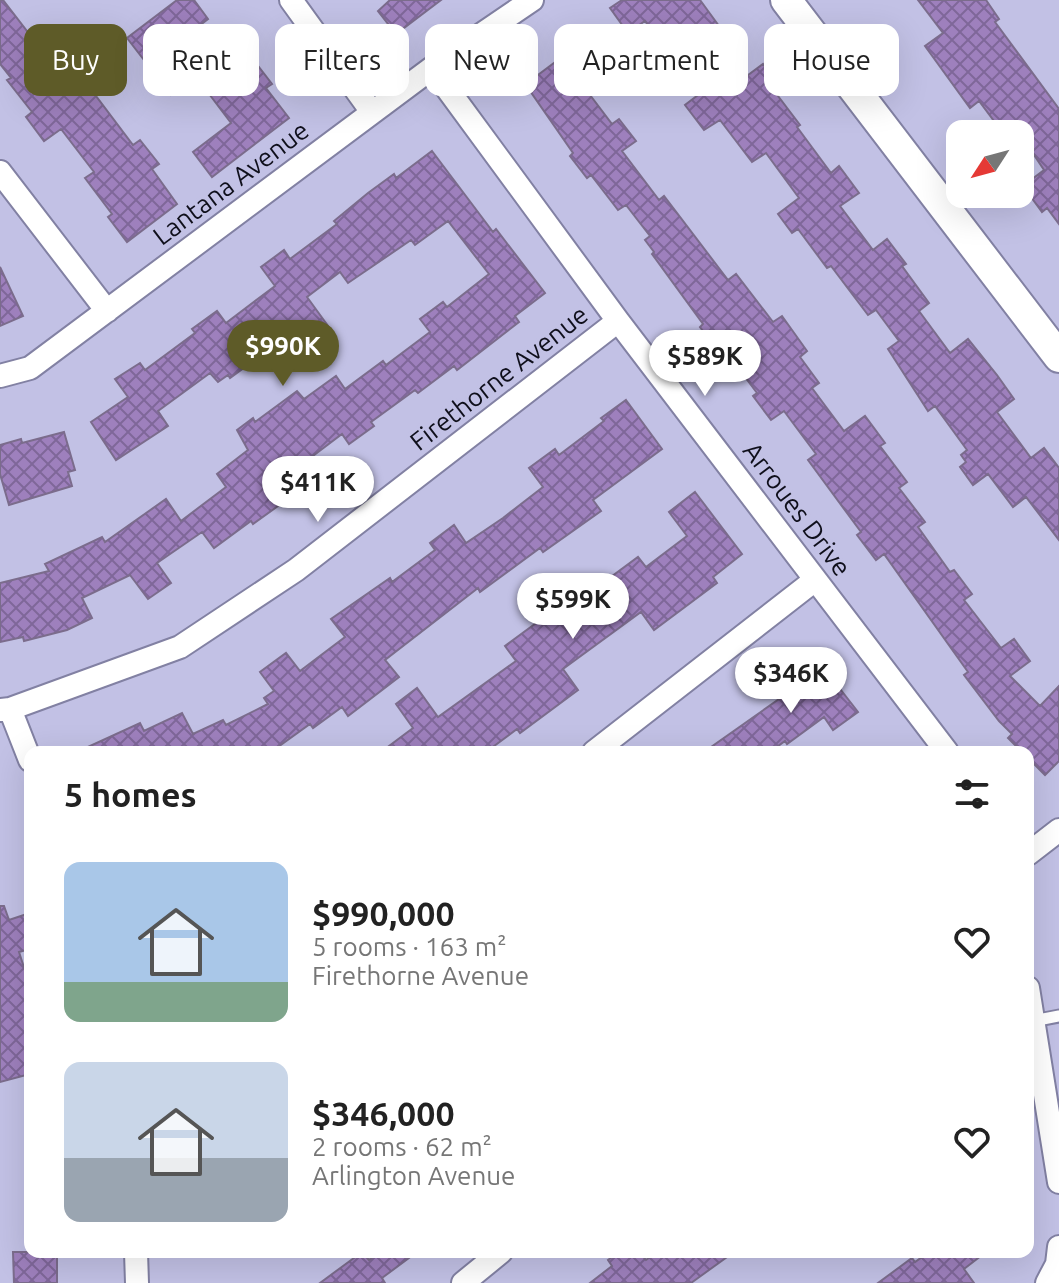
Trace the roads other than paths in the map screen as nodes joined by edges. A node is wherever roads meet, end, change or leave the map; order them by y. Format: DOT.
graph roads {
  1 [pos="291,0"];
  2 [pos="532,0"];
  3 [pos="786,0"];
  4 [pos="497,24"];
  5 [pos="425,73"];
  6 [pos="453,96"];
  7 [pos="372,112"];
  8 [pos="0,172"];
  9 [pos="107,311"];
  10 [pos="618,321"];
  11 [pos="1059,357"];
  12 [pos="0,376"];
  13 [pos="815,580"];
  14 [pos="5,709"];
  15 [pos="602,746"];
  16 [pos="942,746"];
  17 [pos="24,748"];
  18 [pos="1059,830"];
  19 [pos="1034,849"];
  20 [pos="1059,1016"];
  21 [pos="1034,1021"];
  22 [pos="1034,1027"];
  23 [pos="1059,1182"];
  24 [pos="1059,1247"];
  25 [pos="136,1258"];
  26 [pos="491,1258"];
  27 [pos="137,1283"];
  28 [pos="463,1283"];
  29 [pos="1047,1283"];
  1 -- 7 [label="street"];
  2 -- 4 [label="street, Lantana Avenue"];
  3 -- 11 [label="street"];
  5 -- 7 [label="street, Lantana Avenue"];
  6 -- 10 [label="street, Arroues Drive"];
  7 -- 9 [label="street, Lantana Avenue"];
  8 -- 9 [label="street"];
  9 -- 12 [label="street, Lantana Avenue"];
  10 -- 13 [label="street, Arroues Drive"];
  10 -- 14 [label="street, Firethorne Avenue"];
  13 -- 15 [label="street"];
  13 -- 16 [label="street, Arroues Drive"];
  14 -- 17 [label="street"];
  18 -- 19 [label="street"];
  20 -- 21 [label="lane"];
  22 -- 23 [label="street"];
  24 -- 29 [label="street"];
  25 -- 27 [label="street"];
  26 -- 28 [label="street"];
}
